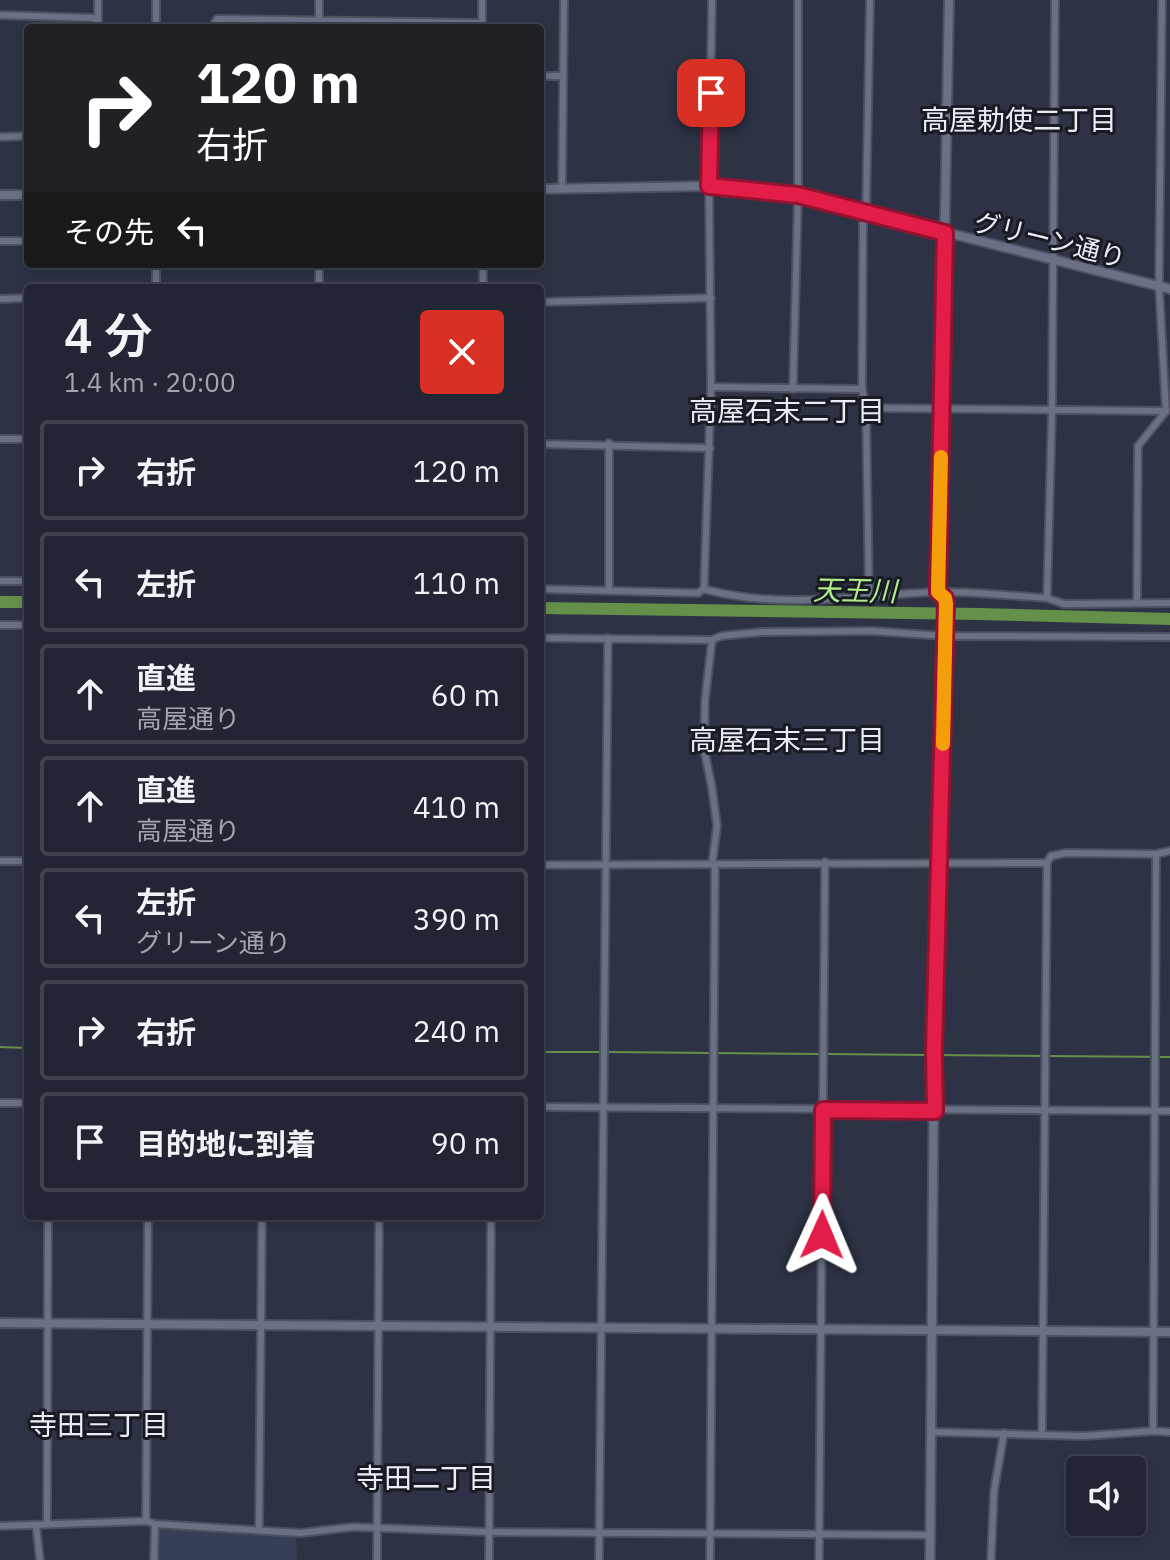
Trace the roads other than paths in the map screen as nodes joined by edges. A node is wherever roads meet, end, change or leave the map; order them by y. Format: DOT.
graph roads {
  1 [pos="98,0"];
  2 [pos="156,0"];
  3 [pos="319,0"];
  4 [pos="482,0"];
  5 [pos="564,0"];
  6 [pos="712,0"];
  7 [pos="798,0"];
  8 [pos="870,0"];
  9 [pos="949,0"];
  10 [pos="1055,0"];
  11 [pos="1162,0"];
  12 [pos="0,15"];
  13 [pos="44,17"];
  14 [pos="43,24"];
  15 [pos="97,24"];
  16 [pos="98,24"];
  17 [pos="156,24"];
  18 [pos="214,24"];
  19 [pos="266,24"];
  20 [pos="320,24"];
  21 [pos="482,24"];
  22 [pos="544,76"];
  23 [pos="563,76"];
  24 [pos="1161,86"];
  25 [pos="1170,86"];
  26 [pos="24,136"];
  27 [pos="0,137"];
  28 [pos="709,186"];
  29 [pos="544,189"];
  30 [pos="562,189"];
  31 [pos="0,195"];
  32 [pos="24,195"];
  33 [pos="798,195"];
  34 [pos="866,213"];
  35 [pos="945,233"];
  36 [pos="0,241"];
  37 [pos="24,241"];
  38 [pos="1159,241"];
  39 [pos="1170,244"];
  40 [pos="1053,261"];
  41 [pos="1159,286"];
  42 [pos="1170,289"];
  43 [pos="24,298"];
  44 [pos="711,298"];
  45 [pos="0,299"];
  46 [pos="544,302"];
  47 [pos="1161,336"];
  48 [pos="1170,339"];
  49 [pos="711,387"];
  50 [pos="793,389"];
  51 [pos="862,389"];
  52 [pos="866,408"];
  53 [pos="942,408"];
  54 [pos="1052,410"];
  55 [pos="1168,411"];
  56 [pos="0,439"];
  57 [pos="24,439"];
  58 [pos="609,443"];
  59 [pos="544,444"];
  60 [pos="710,448"];
  61 [pos="0,581"];
  62 [pos="24,581"];
  63 [pos="544,589"];
  64 [pos="704,589"];
  65 [pos="609,591"];
  66 [pos="938,592"];
  67 [pos="869,598"];
  68 [pos="1047,598"];
  69 [pos="1137,603"];
  70 [pos="1170,603"];
  71 [pos="0,625"];
  72 [pos="24,625"];
  73 [pos="945,632"];
  74 [pos="1170,637"];
  75 [pos="544,638"];
  76 [pos="608,638"];
  77 [pos="712,640"];
  78 [pos="1170,851"];
  79 [pos="1156,854"];
  80 [pos="0,861"];
  81 [pos="24,861"];
  82 [pos="941,861"];
  83 [pos="825,862"];
  84 [pos="1047,863"];
  85 [pos="544,865"];
  86 [pos="604,865"];
  87 [pos="713,865"];
  88 [pos="0,1103"];
  89 [pos="24,1103"];
  90 [pos="544,1107"];
  91 [pos="603,1107"];
  92 [pos="713,1109"];
  93 [pos="823,1110"];
  94 [pos="935,1111"];
  95 [pos="1046,1111"];
  96 [pos="1153,1111"];
  97 [pos="1170,1111"];
  98 [pos="48,1220"];
  99 [pos="148,1220"];
  100 [pos="262,1220"];
  101 [pos="379,1220"];
  102 [pos="491,1220"];
  103 [pos="0,1323"];
  104 [pos="47,1324"];
  105 [pos="147,1324"];
  106 [pos="261,1326"];
  107 [pos="378,1326"];
  108 [pos="490,1327"];
  109 [pos="601,1328"];
  110 [pos="711,1329"];
  111 [pos="821,1329"];
  112 [pos="934,1330"];
  113 [pos="1044,1331"];
  114 [pos="1154,1332"];
  115 [pos="1170,1332"];
  116 [pos="1153,1431"];
  117 [pos="932,1432"];
  118 [pos="1170,1432"];
  119 [pos="1004,1433"];
  120 [pos="1042,1434"];
  121 [pos="146,1521"];
  122 [pos="47,1524"];
  123 [pos="155,1524"];
  124 [pos="36,1525"];
  125 [pos="0,1526"];
  126 [pos="377,1528"];
  127 [pos="259,1529"];
  128 [pos="489,1532"];
  129 [pos="600,1534"];
  130 [pos="710,1534"];
  131 [pos="819,1535"];
  132 [pos="930,1535"];
  133 [pos="40,1560"];
  134 [pos="154,1560"];
  135 [pos="377,1560"];
  136 [pos="489,1560"];
  137 [pos="599,1560"];
  138 [pos="710,1560"];
  139 [pos="819,1560"];
  140 [pos="930,1560"];
  141 [pos="991,1560"];
  1 -- 16 [label="street"];
  2 -- 17 [label="street"];
  3 -- 20 [label="street"];
  4 -- 21 [label="street"];
  5 -- 23 [label="street"];
  6 -- 28 [label="street"];
  7 -- 33 [label="street"];
  8 -- 34 [label="street"];
  9 -- 35 [label="street"];
  10 -- 40 [label="street"];
  11 -- 24 [label="street"];
  12 -- 13 [label="street"];
  13 -- 14 [label="street"];
  13 -- 15 [label="street"];
  18 -- 19 [label="street"];
  22 -- 23 [label="street"];
  23 -- 30 [label="street"];
  24 -- 25 [label="street"];
  24 -- 38 [label="street"];
  26 -- 27 [label="street"];
  28 -- 30 [label="street, グリーン通り"];
  28 -- 33 [label="street, グリーン通り"];
  28 -- 44 [label="street"];
  29 -- 30 [label="street, グリーン通り"];
  31 -- 32 [label="street"];
  33 -- 34 [label="street, グリーン通り"];
  33 -- 50 [label="street"];
  34 -- 35 [label="street, グリーン通り"];
  34 -- 51 [label="street"];
  35 -- 40 [label="street, グリーン通り"];
  35 -- 53 [label="street"];
  36 -- 37 [label="street"];
  38 -- 39 [label="street"];
  38 -- 41 [label="street"];
  40 -- 41 [label="street, グリーン通り"];
  40 -- 54 [label="street"];
  41 -- 42 [label="street, グリーン通り"];
  41 -- 47 [label="street"];
  43 -- 45 [label="street"];
  44 -- 46 [label="street"];
  44 -- 49 [label="street"];
  47 -- 48 [label="street"];
  47 -- 55 [label="street"];
  49 -- 50 [label="street"];
  49 -- 60 [label="street"];
  50 -- 51 [label="street"];
  51 -- 52 [label="street"];
  52 -- 53 [label="street"];
  52 -- 67 [label="street"];
  53 -- 54 [label="street"];
  53 -- 66 [label="street"];
  54 -- 55 [label="street"];
  54 -- 68 [label="street"];
  55 -- 69 [label="street"];
  56 -- 57 [label="street"];
  58 -- 59 [label="street"];
  58 -- 60 [label="street"];
  58 -- 65 [label="street"];
  60 -- 64 [label="street"];
  61 -- 62 [label="street"];
  63 -- 65 [label="street"];
  64 -- 65 [label="street"];
  64 -- 67 [label="street"];
  66 -- 67 [label="street"];
  66 -- 68 [label="street"];
  66 -- 73 [label="street"];
  68 -- 69 [label="street"];
  69 -- 70 [label="street"];
  71 -- 72 [label="street"];
  73 -- 74 [label="street"];
  73 -- 77 [label="street"];
  73 -- 82 [label="street"];
  75 -- 76 [label="street"];
  76 -- 77 [label="street"];
  76 -- 86 [label="street"];
  77 -- 87 [label="street"];
  78 -- 79 [label="street"];
  79 -- 84 [label="street"];
  79 -- 96 [label="street"];
  80 -- 81 [label="street"];
  82 -- 83 [label="street"];
  82 -- 84 [label="street"];
  82 -- 94 [label="street"];
  83 -- 87 [label="street"];
  83 -- 93 [label="street"];
  84 -- 95 [label="street"];
  85 -- 86 [label="street"];
  86 -- 87 [label="street"];
  86 -- 91 [label="street"];
  87 -- 92 [label="street"];
  88 -- 89 [label="street"];
  90 -- 91 [label="street"];
  91 -- 92 [label="street"];
  91 -- 109 [label="street"];
  92 -- 93 [label="street"];
  92 -- 110 [label="street"];
  93 -- 94 [label="street"];
  93 -- 111 [label="street"];
  94 -- 95 [label="street"];
  94 -- 112 [label="street"];
  95 -- 96 [label="street"];
  95 -- 113 [label="street"];
  96 -- 97 [label="street"];
  96 -- 114 [label="street"];
  98 -- 104 [label="street"];
  99 -- 105 [label="street"];
  100 -- 106 [label="street"];
  101 -- 107 [label="street"];
  102 -- 108 [label="street"];
  103 -- 104 [label="street"];
  104 -- 105 [label="street"];
  104 -- 122 [label="street"];
  105 -- 106 [label="street"];
  105 -- 121 [label="street"];
  106 -- 107 [label="street"];
  106 -- 127 [label="street"];
  107 -- 108 [label="street"];
  107 -- 126 [label="street"];
  108 -- 109 [label="street"];
  108 -- 128 [label="street"];
  109 -- 110 [label="street"];
  109 -- 129 [label="street"];
  110 -- 111 [label="street"];
  110 -- 130 [label="street"];
  111 -- 112 [label="street"];
  111 -- 131 [label="street"];
  112 -- 113 [label="street"];
  112 -- 117 [label="street"];
  113 -- 114 [label="street"];
  113 -- 120 [label="street"];
  114 -- 115 [label="street"];
  114 -- 116 [label="street"];
  116 -- 118 [label="street"];
  116 -- 120 [label="street"];
  117 -- 119 [label="street"];
  117 -- 132 [label="street"];
  119 -- 120 [label="street"];
  119 -- 141 [label="street"];
  121 -- 122 [label="street"];
  121 -- 123 [label="street"];
  122 -- 124 [label="street"];
  123 -- 127 [label="street"];
  123 -- 134 [label="street"];
  124 -- 125 [label="street"];
  124 -- 133 [label="street"];
  126 -- 127 [label="street"];
  126 -- 128 [label="street"];
  126 -- 135 [label="street"];
  128 -- 129 [label="street"];
  128 -- 136 [label="street"];
  129 -- 130 [label="street"];
  129 -- 137 [label="street"];
  130 -- 131 [label="street"];
  130 -- 138 [label="street"];
  131 -- 132 [label="street"];
  131 -- 139 [label="street"];
  132 -- 140 [label="street"];
}
